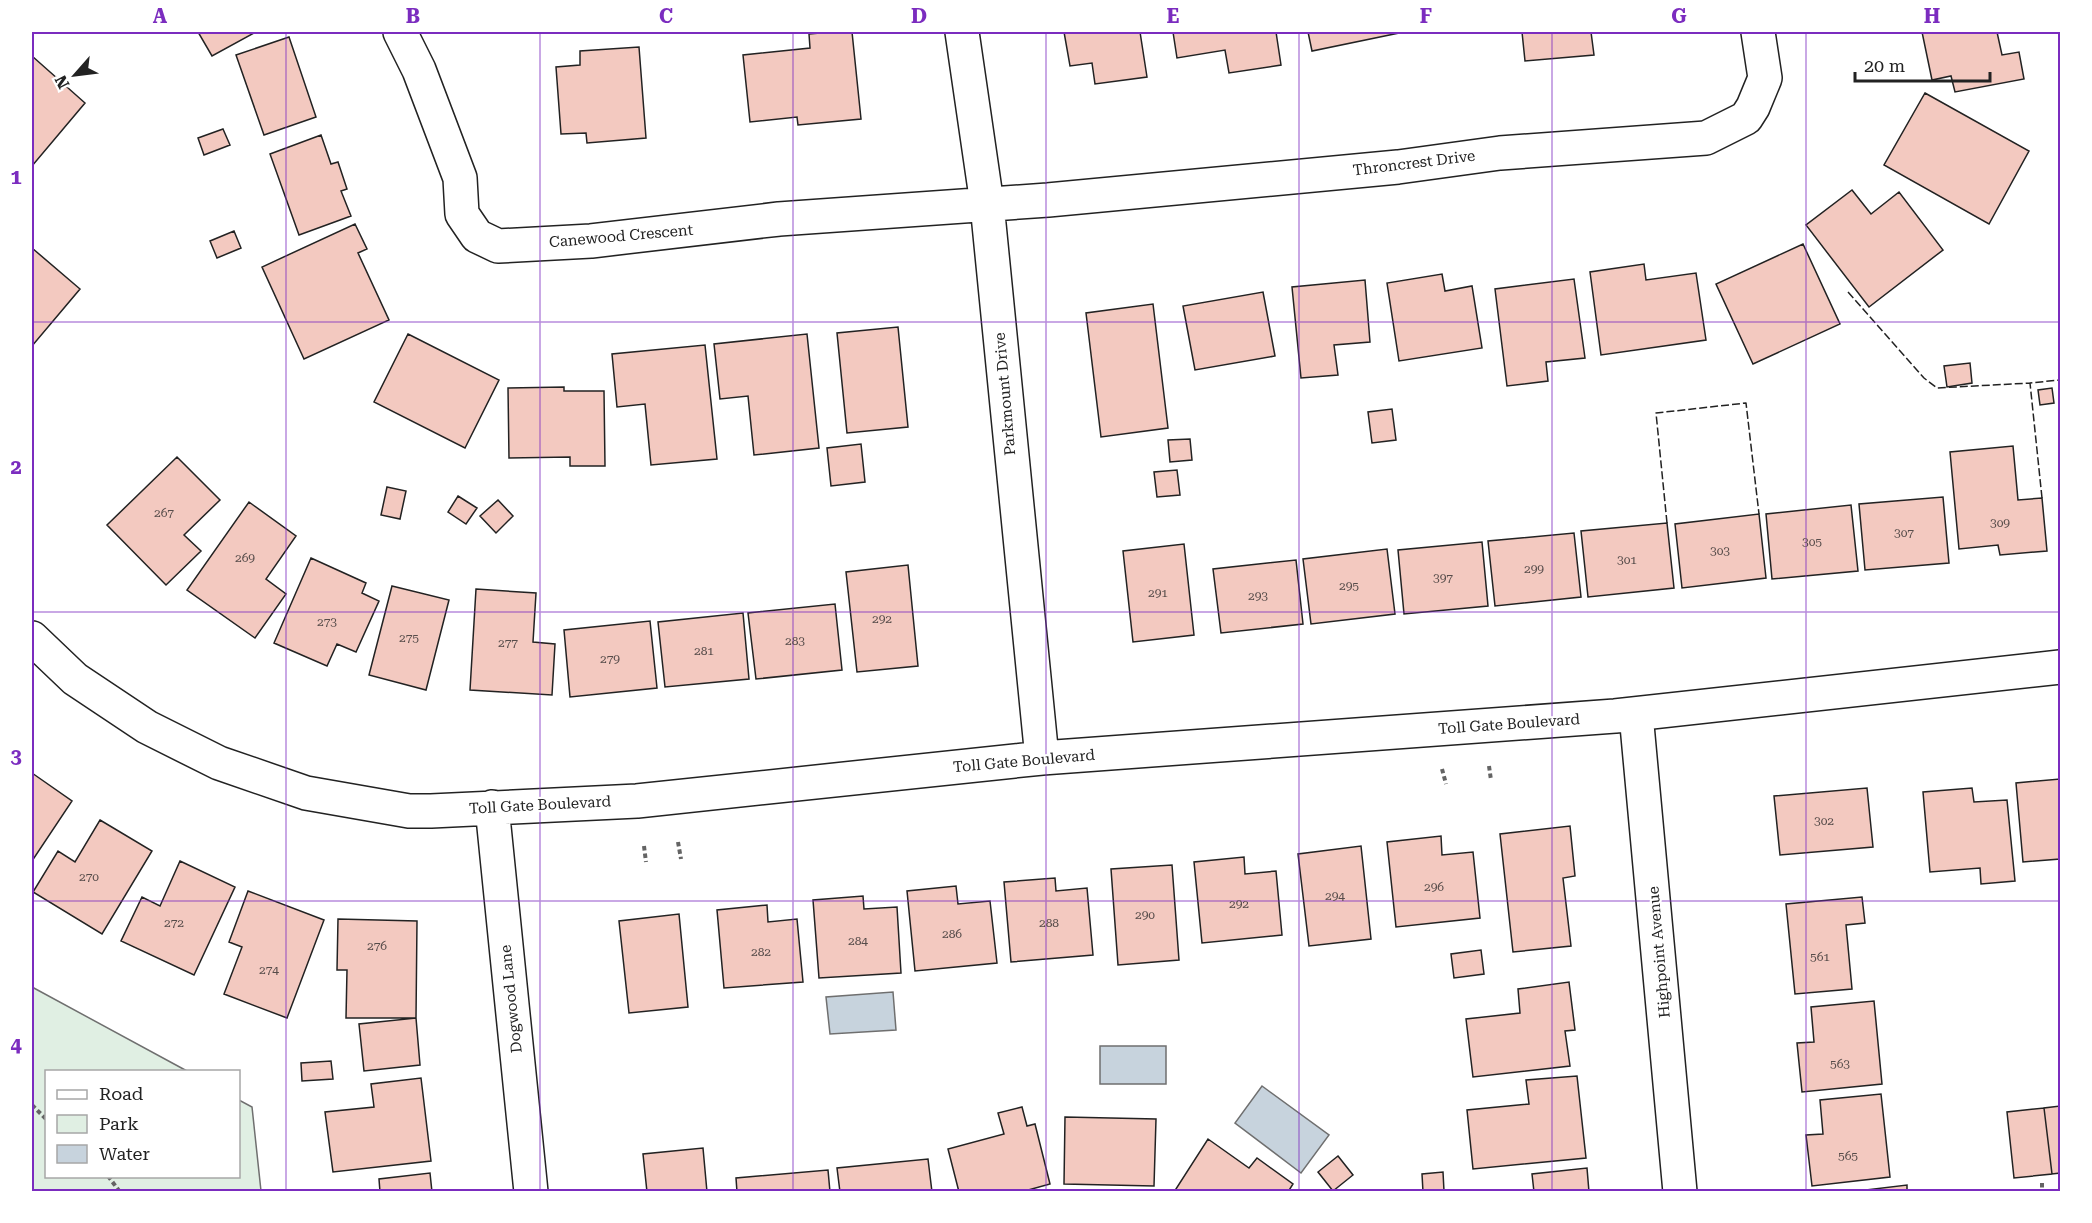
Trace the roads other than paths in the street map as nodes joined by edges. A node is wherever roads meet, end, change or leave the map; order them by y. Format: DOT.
graph roads {
  1 [pos="400,32"];
  2 [pos="962,32"];
  3 [pos="1758,32"];
  4 [pos="987,204"];
  5 [pos="32,638"];
  6 [pos="2061,667"];
  7 [pos="1636,714"];
  8 [pos="1042,758"];
  9 [pos="492,807"];
  10 [pos="531,1191"];
  11 [pos="1680,1191"];
  1 -- 4 [label="street, Canewood Crescent"];
  2 -- 4 [label="street, Parkmount Drive"];
  3 -- 4 [label="street, Throncrest Drive"];
  4 -- 8 [label="street, Parkmount Drive"];
  5 -- 9 [label="street, Toll Gate Boulevard"];
  6 -- 7 [label="street, Toll Gate Boulevard"];
  7 -- 8 [label="street, Toll Gate Boulevard"];
  7 -- 11 [label="street, Highpoint Avenue"];
  8 -- 9 [label="street, Toll Gate Boulevard"];
  9 -- 10 [label="street, Dogwood Lane"];
}
